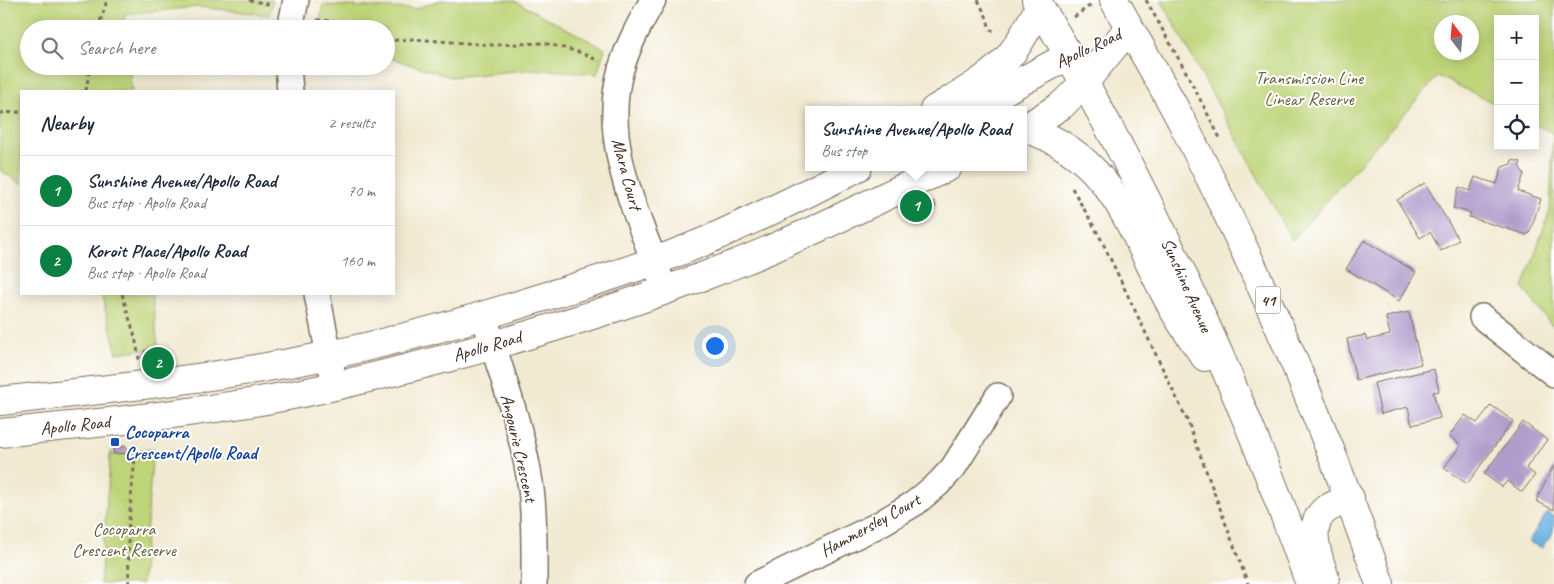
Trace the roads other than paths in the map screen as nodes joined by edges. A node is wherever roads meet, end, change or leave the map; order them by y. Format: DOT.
graph roads {
  1 [pos="296,0"];
  2 [pos="653,0"];
  3 [pos="1114,0"];
  4 [pos="1038,4"];
  5 [pos="292,20"];
  6 [pos="1130,28"];
  7 [pos="1068,56"];
  8 [pos="289,75"];
  9 [pos="1083,84"];
  10 [pos="290,90"];
  11 [pos="940,106"];
  12 [pos="976,106"];
  13 [pos="1027,126"];
  14 [pos="1027,129"];
  15 [pos="850,171"];
  16 [pos="939,171"];
  17 [pos="654,260"];
  18 [pos="665,291"];
  19 [pos="317,295"];
  20 [pos="484,315"];
  21 [pos="1482,316"];
  22 [pos="493,345"];
  23 [pos="329,355"];
  24 [pos="1554,374"];
  25 [pos="335,386"];
  26 [pos="998,396"];
  27 [pos="0,401"];
  28 [pos="1245,417"];
  29 [pos="0,433"];
  30 [pos="1350,498"];
  31 [pos="534,584"];
  32 [pos="757,584"];
  33 [pos="1310,584"];
  34 [pos="1327,584"];
  35 [pos="1380,584"];
  1 -- 5 [label="street"];
  2 -- 17 [label="street, Mara Court"];
  3 -- 6 [label="street, 41"];
  4 -- 7 [label="street, Sunshine Avenue"];
  4 -- 11 [label="street"];
  6 -- 7 [label="street, Apollo Road"];
  6 -- 9 [label="street, Apollo Road"];
  6 -- 30 [label="street, 41"];
  7 -- 9 [label="street, Sunshine Avenue"];
  7 -- 12 [label="street, Apollo Road"];
  8 -- 10 [label="street"];
  9 -- 13 [label="street, Apollo Road"];
  9 -- 28 [label="street, Sunshine Avenue"];
  14 -- 28 [label="street"];
  15 -- 17 [label="street, Apollo Road"];
  16 -- 18 [label="street, Apollo Road"];
  17 -- 18 [label="street, Mara Court"];
  17 -- 20 [label="street, Apollo Road"];
  18 -- 22 [label="street, Apollo Road"];
  19 -- 23 [label="street"];
  20 -- 22 [label="street, Angourie Crescent"];
  20 -- 23 [label="street, Apollo Road"];
  21 -- 24 [label="street"];
  22 -- 25 [label="street, Apollo Road"];
  22 -- 31 [label="street, Angourie Crescent"];
  23 -- 25 [label="street"];
  23 -- 27 [label="street, Apollo Road"];
  25 -- 29 [label="street, Apollo Road"];
  26 -- 32 [label="street, Hammersley Court"];
  28 -- 33 [label="street, Sunshine Avenue"];
  30 -- 34 [label="street"];
  30 -- 35 [label="street, 41"];
}
